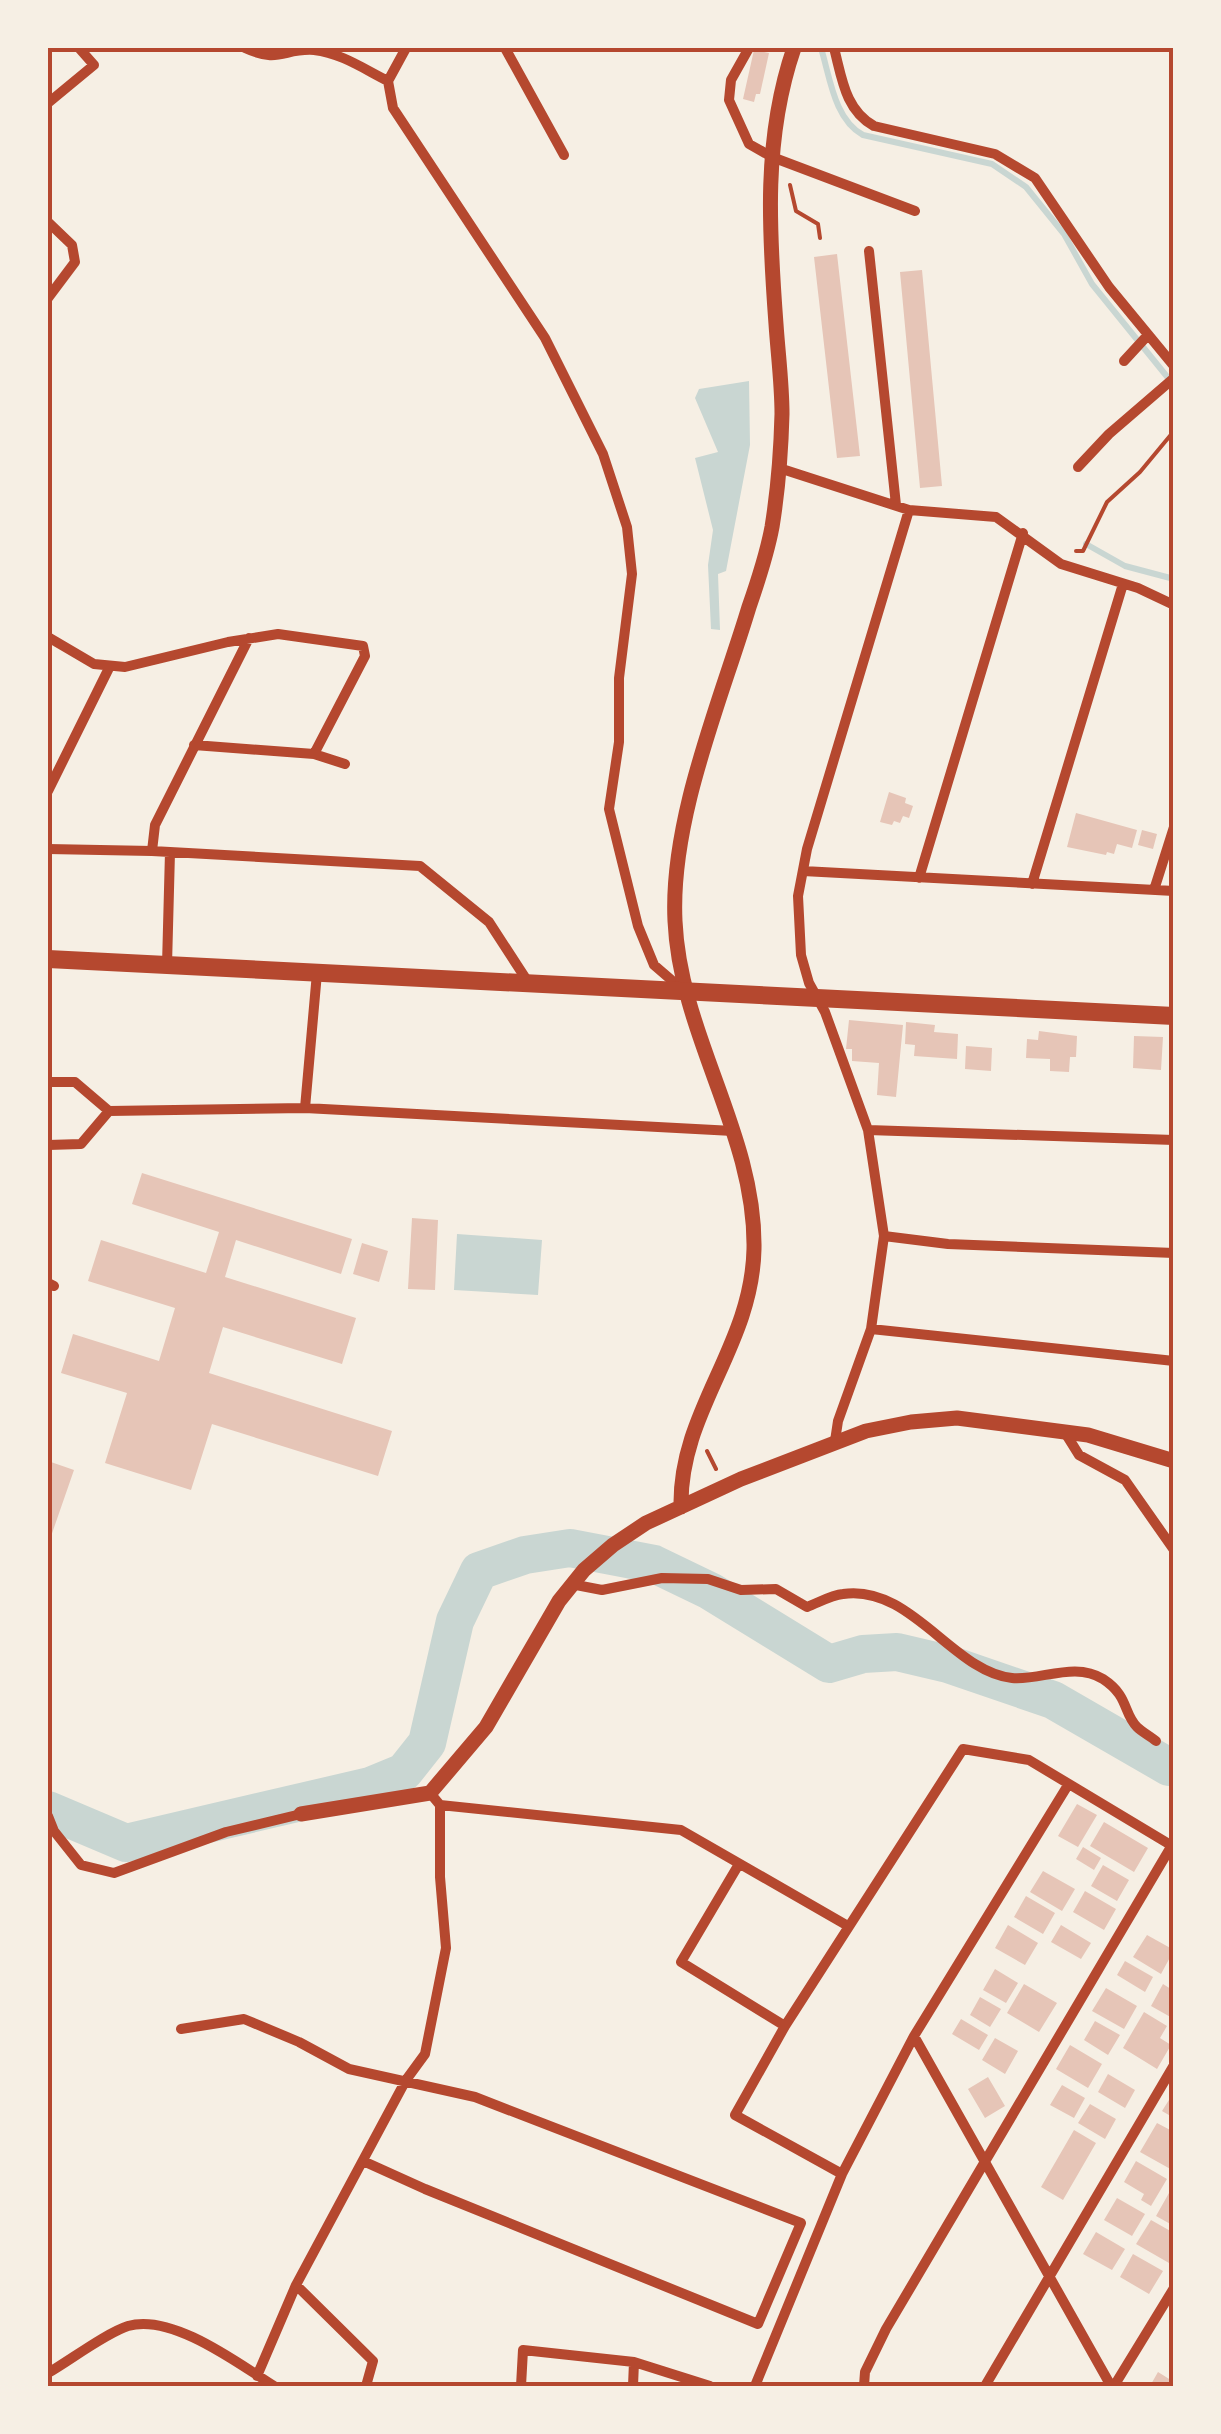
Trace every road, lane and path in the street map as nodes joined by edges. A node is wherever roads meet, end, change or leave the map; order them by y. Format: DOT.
graph roads {
  1 [pos="79,48"];
  2 [pos="245,48"];
  3 [pos="406,48"];
  4 [pos="506,48"];
  5 [pos="749,48"];
  6 [pos="794,48"];
  7 [pos="834,48"];
  8 [pos="388,81"];
  9 [pos="48,103"];
  10 [pos="564,155"];
  11 [pos="772,157"];
  12 [pos="790,183"];
  13 [pos="916,211"];
  14 [pos="48,222"];
  15 [pos="820,238"];
  16 [pos="869,251"];
  17 [pos="48,298"];
  18 [pos="1147,337"];
  19 [pos="1128,357"];
  20 [pos="1174,366"];
  21 [pos="1174,378"];
  22 [pos="1174,430"];
  23 [pos="1078,466"];
  24 [pos="779,468"];
  25 [pos="896,505"];
  26 [pos="909,510"];
  27 [pos="1023,533"];
  28 [pos="1083,551"];
  29 [pos="1123,584"];
  30 [pos="1174,605"];
  31 [pos="48,636"];
  32 [pos="249,638"];
  33 [pos="110,666"];
  34 [pos="194,746"];
  35 [pos="314,754"];
  36 [pos="346,764"];
  37 [pos="48,791"];
  38 [pos="1174,826"];
  39 [pos="48,849"];
  40 [pos="152,851"];
  41 [pos="170,852"];
  42 [pos="803,871"];
  43 [pos="918,878"];
  44 [pos="1032,884"];
  45 [pos="1154,890"];
  46 [pos="1174,891"];
  47 [pos="48,959"];
  48 [pos="167,965"];
  49 [pos="316,972"];
  50 [pos="528,982"];
  51 [pos="684,991"];
  52 [pos="818,998"];
  53 [pos="1174,1016"];
  54 [pos="48,1082"];
  55 [pos="305,1108"];
  56 [pos="109,1111"];
  57 [pos="868,1130"];
  58 [pos="733,1131"];
  59 [pos="1174,1140"];
  60 [pos="48,1145"];
  61 [pos="884,1236"];
  62 [pos="1174,1253"];
  63 [pos="871,1329"];
  64 [pos="1174,1361"];
  65 [pos="1064,1430"];
  66 [pos="835,1441"];
  67 [pos="1174,1461"];
  68 [pos="681,1507"];
  69 [pos="1174,1550"];
  70 [pos="571,1584"];
  71 [pos="1156,1740"];
  72 [pos="1068,1785"];
  73 [pos="435,1799"];
  74 [pos="301,1814"];
  75 [pos="48,1816"];
  76 [pos="1173,1846"];
  77 [pos="739,1864"];
  78 [pos="848,1926"];
  79 [pos="785,2026"];
  80 [pos="181,2029"];
  81 [pos="914,2036"];
  82 [pos="1174,2066"];
  83 [pos="406,2080"];
  84 [pos="986,2160"];
  85 [pos="363,2161"];
  86 [pos="842,2174"];
  87 [pos="1049,2274"];
  88 [pos="296,2285"];
  89 [pos="1174,2288"];
  90 [pos="634,2362"];
  91 [pos="48,2373"];
  92 [pos="258,2376"];
  93 [pos="274,2386"];
  94 [pos="366,2386"];
  95 [pos="521,2386"];
  96 [pos="633,2386"];
  97 [pos="710,2386"];
  98 [pos="755,2386"];
  99 [pos="864,2386"];
  100 [pos="985,2386"];
  101 [pos="1112,2386"];
  1 -- 9 [label="street"];
  2 -- 8 [label="street"];
  3 -- 8 [label="street"];
  4 -- 10 [label="street"];
  5 -- 11 [label="street"];
  6 -- 11 [label="street"];
  7 -- 18 [label="street"];
  8 -- 51 [label="street"];
  11 -- 13 [label="street"];
  11 -- 24 [label="street"];
  12 -- 15 [label="path"];
  14 -- 17 [label="street"];
  16 -- 25 [label="street"];
  18 -- 19 [label="street"];
  18 -- 20 [label="street"];
  21 -- 23 [label="street"];
  22 -- 28 [label="path"];
  24 -- 25 [label="street"];
  24 -- 51 [label="street"];
  25 -- 26 [label="street"];
  26 -- 27 [label="street"];
  26 -- 42 [label="street"];
  27 -- 29 [label="street"];
  27 -- 43 [label="street"];
  29 -- 30 [label="street"];
  29 -- 44 [label="street"];
  31 -- 33 [label="street"];
  32 -- 33 [label="street"];
  32 -- 34 [label="street"];
  32 -- 35 [label="street"];
  33 -- 37 [label="street"];
  34 -- 35 [label="street"];
  34 -- 40 [label="street"];
  35 -- 36 [label="street"];
  38 -- 45 [label="street"];
  39 -- 40 [label="street"];
  40 -- 41 [label="street"];
  41 -- 48 [label="street"];
  41 -- 50 [label="street"];
  42 -- 43 [label="street"];
  42 -- 52 [label="street"];
  43 -- 44 [label="street"];
  44 -- 45 [label="street"];
  45 -- 46 [label="street"];
  47 -- 48 [label="main road"];
  48 -- 49 [label="main road"];
  49 -- 50 [label="main road"];
  49 -- 55 [label="street"];
  50 -- 51 [label="main road"];
  51 -- 52 [label="main road"];
  51 -- 58 [label="street"];
  52 -- 53 [label="main road"];
  52 -- 57 [label="street"];
  54 -- 56 [label="street"];
  55 -- 56 [label="street"];
  55 -- 58 [label="street"];
  56 -- 60 [label="street"];
  57 -- 59 [label="street"];
  57 -- 61 [label="street"];
  58 -- 68 [label="street"];
  61 -- 62 [label="street"];
  61 -- 63 [label="street"];
  63 -- 64 [label="street"];
  63 -- 66 [label="street"];
  65 -- 66 [label="street"];
  65 -- 67 [label="street"];
  65 -- 69 [label="street"];
  66 -- 68 [label="street"];
  68 -- 70 [label="street"];
  70 -- 71 [label="street"];
  70 -- 73 [label="street"];
  72 -- 76 [label="street"];
  72 -- 78 [label="street"];
  72 -- 81 [label="street"];
  73 -- 74 [label="street"];
  73 -- 77 [label="street"];
  73 -- 83 [label="street"];
  74 -- 75 [label="street"];
  76 -- 84 [label="street"];
  77 -- 78 [label="street"];
  77 -- 79 [label="street"];
  78 -- 79 [label="street"];
  79 -- 86 [label="street"];
  80 -- 83 [label="street"];
  81 -- 84 [label="street"];
  81 -- 86 [label="street"];
  82 -- 87 [label="street"];
  83 -- 85 [label="street"];
  83 -- 85 [label="street"];
  84 -- 87 [label="street"];
  84 -- 99 [label="street"];
  85 -- 88 [label="street"];
  86 -- 98 [label="street"];
  87 -- 100 [label="street"];
  87 -- 101 [label="street"];
  88 -- 92 [label="street"];
  88 -- 94 [label="street"];
  89 -- 101 [label="street"];
  90 -- 95 [label="street"];
  90 -- 96 [label="street"];
  90 -- 97 [label="street"];
  91 -- 92 [label="street"];
  92 -- 93 [label="street"];
}
